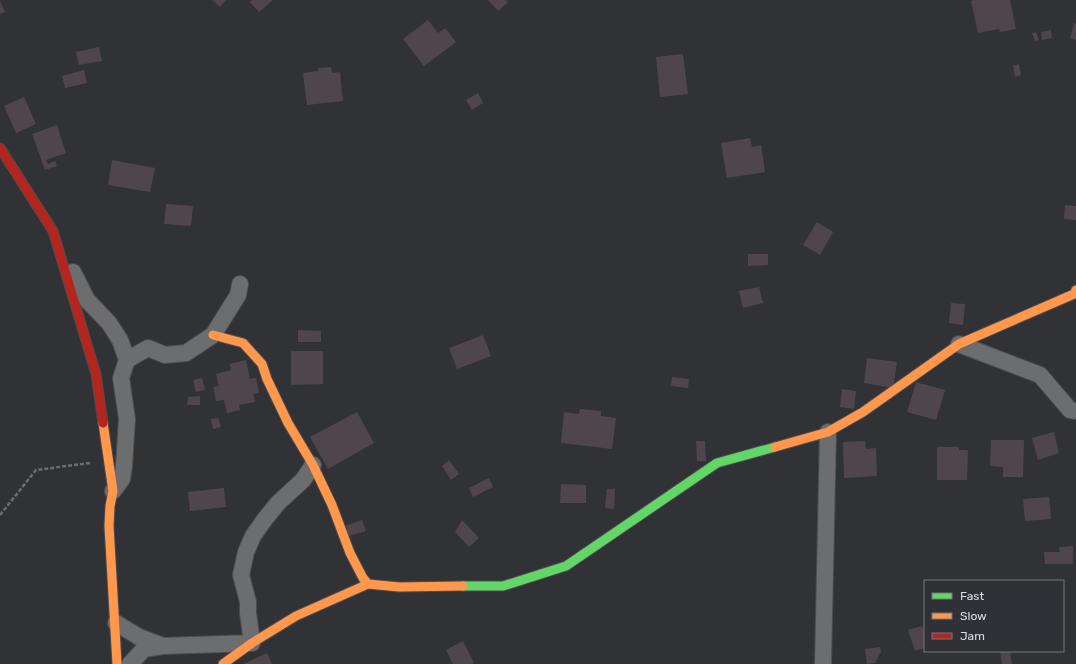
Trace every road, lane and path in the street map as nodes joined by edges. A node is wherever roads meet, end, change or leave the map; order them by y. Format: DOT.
graph roads {
  1 [pos="0,148"];
  2 [pos="53,231"];
  3 [pos="240,284"];
  4 [pos="1076,290"];
  5 [pos="213,335"];
  6 [pos="959,344"];
  7 [pos="127,360"];
  8 [pos="1076,411"];
  9 [pos="828,432"];
  10 [pos="108,460"];
  11 [pos="313,465"];
  12 [pos="112,491"];
  13 [pos="0,515"];
  14 [pos="368,584"];
  15 [pos="116,623"];
  16 [pos="252,643"];
  17 [pos="163,646"];
  18 [pos="117,664"];
  19 [pos="130,664"];
  20 [pos="223,664"];
  21 [pos="823,664"];
  1 -- 2 [label="street"];
  2 -- 7 [label="street"];
  2 -- 10 [label="street"];
  3 -- 5 [label="street"];
  4 -- 6 [label="street"];
  5 -- 7 [label="street"];
  5 -- 11 [label="street"];
  6 -- 8 [label="street"];
  6 -- 9 [label="street"];
  7 -- 12 [label="street"];
  9 -- 14 [label="street"];
  9 -- 21 [label="street"];
  10 -- 12 [label="street"];
  10 -- 13 [label="path"];
  11 -- 14 [label="street"];
  11 -- 16 [label="street"];
  12 -- 15 [label="street"];
  14 -- 16 [label="street"];
  15 -- 17 [label="street"];
  15 -- 18 [label="street"];
  16 -- 17 [label="street"];
  16 -- 20 [label="street"];
  17 -- 19 [label="street"];
}
